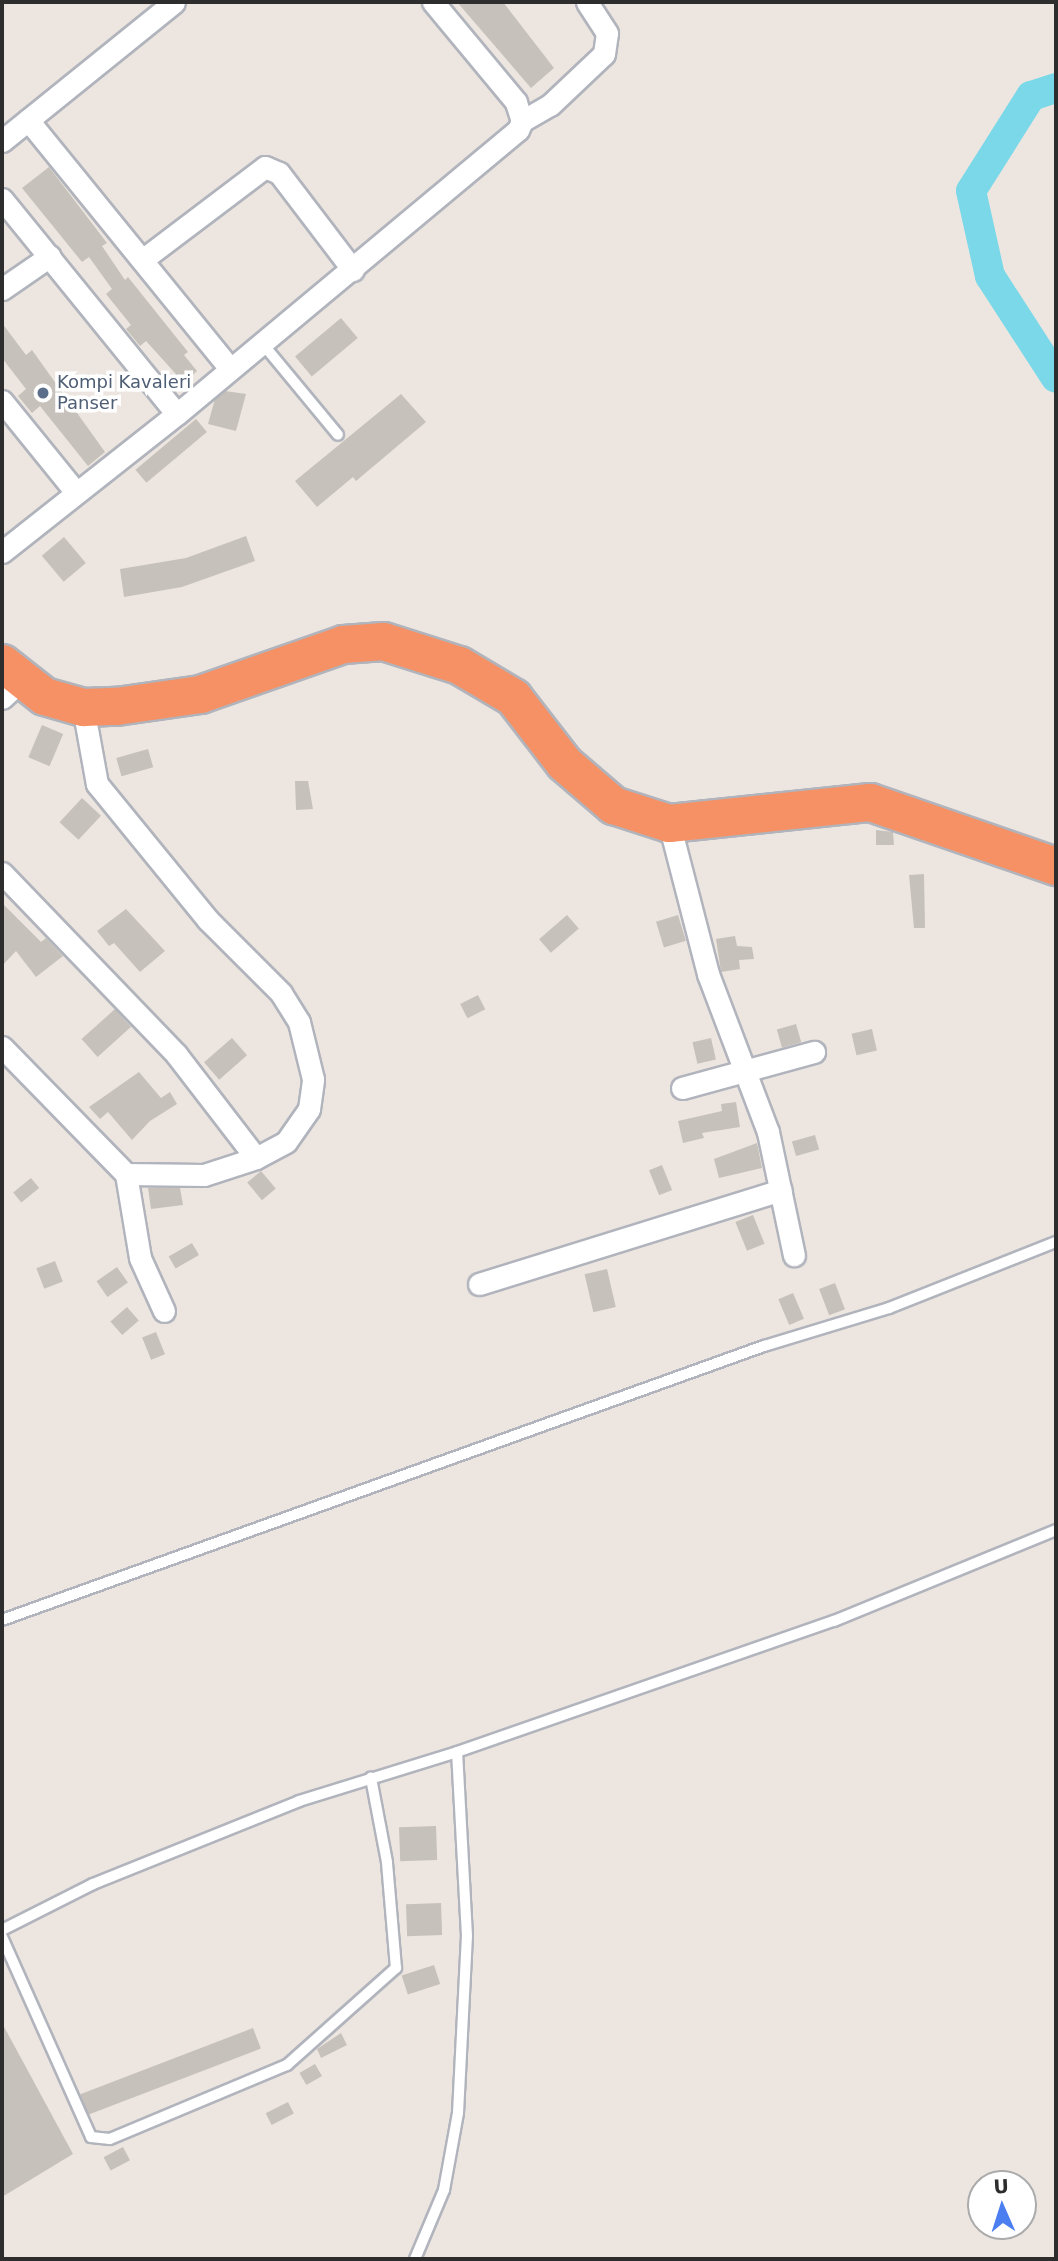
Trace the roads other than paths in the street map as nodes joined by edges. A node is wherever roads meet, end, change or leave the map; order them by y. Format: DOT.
graph roads {
  1 [pos="174,2"];
  2 [pos="433,2"];
  3 [pos="587,2"];
  4 [pos="28,120"];
  5 [pos="522,121"];
  6 [pos="2,141"];
  7 [pos="2,199"];
  8 [pos="50,256"];
  9 [pos="142,260"];
  10 [pos="353,270"];
  11 [pos="2,289"];
  12 [pos="262,343"];
  13 [pos="229,367"];
  14 [pos="2,401"];
  15 [pos="177,414"];
  16 [pos="338,435"];
  17 [pos="75,491"];
  18 [pos="2,552"];
  19 [pos="8,681"];
  20 [pos="83,707"];
  21 [pos="669,822"];
  22 [pos="1056,866"];
  23 [pos="2,873"];
  24 [pos="2,1047"];
  25 [pos="814,1052"];
  26 [pos="743,1074"];
  27 [pos="682,1088"];
  28 [pos="256,1158"];
  29 [pos="126,1174"];
  30 [pos="781,1190"];
  31 [pos="1056,1242"];
  32 [pos="794,1255"];
  33 [pos="479,1284"];
  34 [pos="164,1311"];
  35 [pos="1056,1530"];
  36 [pos="2,1620"];
  37 [pos="457,1752"];
  38 [pos="371,1778"];
  39 [pos="2,1930"];
  40 [pos="2,1937"];
  41 [pos="415,2259"];
  1 -- 4 [label="street"];
  2 -- 5 [label="street"];
  3 -- 5 [label="street"];
  4 -- 6 [label="street"];
  4 -- 9 [label="street"];
  5 -- 10 [label="street"];
  7 -- 8 [label="street"];
  8 -- 11 [label="street"];
  8 -- 15 [label="street"];
  9 -- 10 [label="street"];
  9 -- 13 [label="street"];
  10 -- 12 [label="street"];
  12 -- 13 [label="street"];
  12 -- 16 [label="lane"];
  13 -- 15 [label="street"];
  14 -- 17 [label="street"];
  15 -- 17 [label="street"];
  17 -- 18 [label="street"];
  19 -- 20 [label="highway"];
  20 -- 21 [label="highway"];
  20 -- 28 [label="street"];
  21 -- 22 [label="highway"];
  21 -- 26 [label="street"];
  23 -- 28 [label="street"];
  24 -- 29 [label="street"];
  25 -- 26 [label="street"];
  26 -- 27 [label="street"];
  26 -- 30 [label="street"];
  28 -- 29 [label="street"];
  29 -- 34 [label="street"];
  30 -- 32 [label="street"];
  30 -- 33 [label="street"];
  31 -- 36 [label="lane"];
  35 -- 37 [label="lane"];
  37 -- 38 [label="lane"];
  37 -- 41 [label="lane"];
  38 -- 39 [label="lane"];
  38 -- 40 [label="lane"];
}
